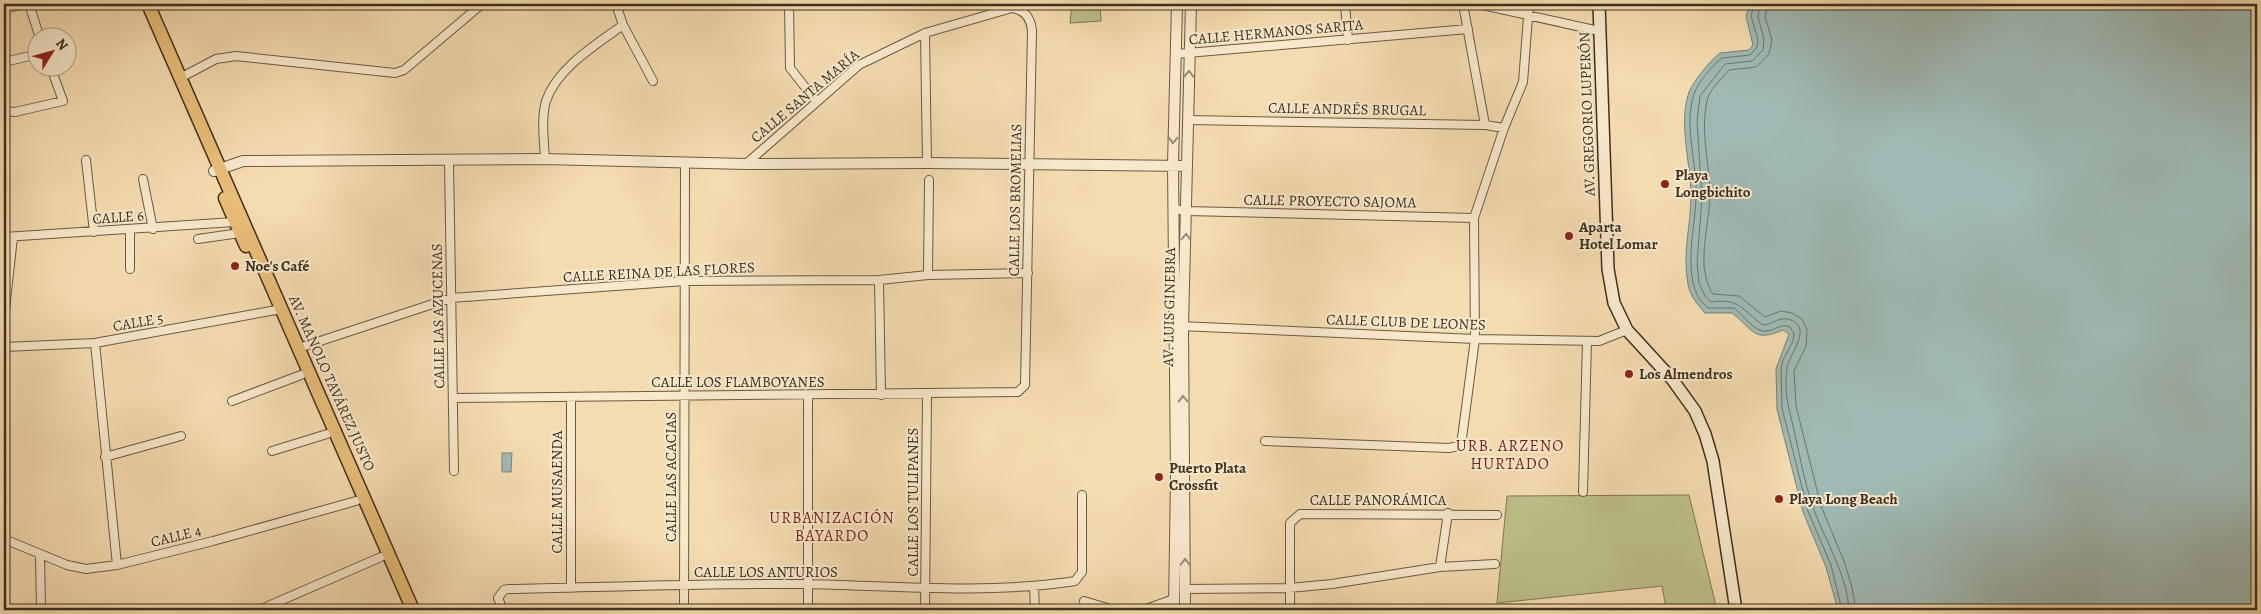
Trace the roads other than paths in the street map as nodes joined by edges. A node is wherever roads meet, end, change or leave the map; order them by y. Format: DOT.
graph roads {
  1 [pos="24,4"];
  2 [pos="29,4"];
  3 [pos="140,4"];
  4 [pos="148,4"];
  5 [pos="482,4"];
  6 [pos="616,4"];
  7 [pos="789,4"];
  8 [pos="1177,4"];
  9 [pos="1191,4"];
  10 [pos="1345,4"];
  11 [pos="1464,4"];
  12 [pos="1478,4"];
  13 [pos="1529,4"];
  14 [pos="1599,4"];
  15 [pos="4,9"];
  16 [pos="1024,12"];
  17 [pos="1528,14"];
  18 [pos="623,25"];
  19 [pos="37,28"];
  20 [pos="1468,29"];
  21 [pos="1599,30"];
  22 [pos="925,34"];
  23 [pos="1348,40"];
  24 [pos="1176,54"];
  25 [pos="1189,54"];
  26 [pos="28,56"];
  27 [pos="4,62"];
  28 [pos="55,78"];
  29 [pos="180,78"];
  30 [pos="653,82"];
  31 [pos="816,101"];
  32 [pos="4,111"];
  33 [pos="1188,120"];
  34 [pos="1485,125"];
  35 [pos="1504,128"];
  36 [pos="545,159"];
  37 [pos="86,160"];
  38 [pos="449,161"];
  39 [pos="927,162"];
  40 [pos="685,163"];
  41 [pos="1029,163"];
  42 [pos="746,164"];
  43 [pos="1173,164"];
  44 [pos="1187,166"];
  45 [pos="218,170"];
  46 [pos="144,180"];
  47 [pos="929,180"];
  48 [pos="1174,209"];
  49 [pos="1186,211"];
  50 [pos="1474,218"];
  51 [pos="153,228"];
  52 [pos="237,228"];
  53 [pos="130,230"];
  54 [pos="94,232"];
  55 [pos="4,237"];
  56 [pos="13,237"];
  57 [pos="198,239"];
  58 [pos="130,269"];
  59 [pos="1028,274"];
  60 [pos="928,276"];
  61 [pos="879,280"];
  62 [pos="685,281"];
  63 [pos="451,298"];
  64 [pos="276,310"];
  65 [pos="4,319"];
  66 [pos="1178,326"];
  67 [pos="1627,330"];
  68 [pos="1475,339"];
  69 [pos="1587,341"];
  70 [pos="95,344"];
  71 [pos="4,347"];
  72 [pos="299,348"];
  73 [pos="301,375"];
  74 [pos="1023,389"];
  75 [pos="808,395"];
  76 [pos="881,395"];
  77 [pos="927,395"];
  78 [pos="685,396"];
  79 [pos="572,397"];
  80 [pos="453,398"];
  81 [pos="232,401"];
  82 [pos="327,434"];
  83 [pos="181,436"];
  84 [pos="1266,441"];
  85 [pos="272,452"];
  86 [pos="105,457"];
  87 [pos="454,471"];
  88 [pos="1583,492"];
  89 [pos="1082,495"];
  90 [pos="356,501"];
  91 [pos="1448,513"];
  92 [pos="1497,515"];
  93 [pos="4,539"];
  94 [pos="40,555"];
  95 [pos="381,557"];
  96 [pos="1495,564"];
  97 [pos="117,565"];
  98 [pos="1440,567"];
  99 [pos="808,584"];
  100 [pos="684,586"];
  101 [pos="1034,587"];
  102 [pos="571,588"];
  103 [pos="1289,588"];
  104 [pos="1185,589"];
  105 [pos="926,590"];
  106 [pos="1174,599"];
  107 [pos="1084,601"];
  108 [pos="41,610"];
  109 [pos="259,610"];
  110 [pos="404,610"];
  111 [pos="414,610"];
  112 [pos="503,610"];
  113 [pos="684,610"];
  114 [pos="808,610"];
  115 [pos="925,610"];
  116 [pos="1035,610"];
  117 [pos="1114,610"];
  118 [pos="1143,610"];
  119 [pos="1174,610"];
  120 [pos="1185,610"];
  121 [pos="1290,610"];
  122 [pos="1736,610"];
  1 -- 15 [label="street"];
  2 -- 19 [label="street"];
  3 -- 45 [label="main road, AV. MANOLO TAVÁREZ JUSTO"];
  4 -- 29 [label="main road, AV. MANOLO TAVÁREZ JUSTO"];
  5 -- 29 [label="street"];
  6 -- 18 [label="street"];
  7 -- 31 [label="street"];
  8 -- 24 [label="street, AV. LUIS GINEBRA"];
  9 -- 25 [label="street, AV. LUIS GINEBRA"];
  10 -- 23 [label="street"];
  11 -- 20 [label="street"];
  12 -- 17 [label="street"];
  13 -- 17 [label="street"];
  14 -- 21 [label="main road, AV. GREGORIO LUPERÓN"];
  16 -- 22 [label="street, CALLE SANTA MARÍA"];
  16 -- 41 [label="street, CALLE LOS BROMELIAS"];
  17 -- 21 [label="street"];
  17 -- 35 [label="street"];
  18 -- 30 [label="street"];
  18 -- 36 [label="street"];
  20 -- 23 [label="street, CALLE HERMANOS SARITA"];
  20 -- 34 [label="street"];
  21 -- 67 [label="main road, AV. GREGORIO LUPERÓN"];
  22 -- 31 [label="street, CALLE SANTA MARÍA"];
  22 -- 39 [label="street"];
  23 -- 25 [label="street, CALLE HERMANOS SARITA"];
  24 -- 25 [label="street, CALLE HERMANOS SARITA"];
  24 -- 43 [label="street, AV. LUIS GINEBRA, one-way"];
  33 -- 25 [label="street, AV. LUIS GINEBRA, one-way"];
  26 -- 27 [label="street"];
  28 -- 32 [label="street"];
  29 -- 45 [label="main road, AV. MANOLO TAVÁREZ JUSTO"];
  31 -- 42 [label="street, CALLE SANTA MARÍA"];
  33 -- 34 [label="street, CALLE ANDRÉS BRUGAL"];
  33 -- 44 [label="street, AV. LUIS GINEBRA"];
  34 -- 35 [label="street, CALLE ANDRÉS BRUGAL"];
  35 -- 50 [label="street"];
  36 -- 38 [label="street"];
  36 -- 40 [label="street"];
  37 -- 54 [label="street"];
  38 -- 45 [label="street"];
  38 -- 63 [label="street, CALLE LAS AZUCENAS"];
  39 -- 41 [label="street"];
  39 -- 42 [label="street"];
  40 -- 42 [label="street"];
  40 -- 62 [label="street, CALLE LAS ACACIAS"];
  41 -- 43 [label="street"];
  41 -- 59 [label="street, CALLE LOS BROMELIAS"];
  43 -- 44 [label="street"];
  43 -- 48 [label="street, AV. LUIS GINEBRA"];
  44 -- 49 [label="street, AV. LUIS GINEBRA"];
  45 -- 52 [label="main road, AV. MANOLO TAVÁREZ JUSTO"];
  45 -- 72 [label="main road, AV. MANOLO TAVÁREZ JUSTO"];
  46 -- 51 [label="street"];
  47 -- 60 [label="street"];
  48 -- 49 [label="street, CALLE PROYECTO SAJOMA"];
  48 -- 66 [label="street, AV. LUIS GINEBRA"];
  49 -- 50 [label="street, CALLE PROYECTO SAJOMA"];
  66 -- 49 [label="street, AV. LUIS GINEBRA, one-way"];
  50 -- 68 [label="street"];
  51 -- 52 [label="street, CALLE 6"];
  51 -- 53 [label="street, CALLE 6"];
  52 -- 57 [label="street"];
  52 -- 64 [label="main road, AV. MANOLO TAVÁREZ JUSTO"];
  53 -- 54 [label="street, CALLE 6"];
  53 -- 58 [label="street"];
  54 -- 56 [label="street, CALLE 6"];
  55 -- 56 [label="street, CALLE 6"];
  56 -- 65 [label="street"];
  59 -- 60 [label="street, CALLE REINA DE LAS FLORES"];
  59 -- 74 [label="street, CALLE LOS BROMELIAS"];
  60 -- 61 [label="street, CALLE REINA DE LAS FLORES"];
  61 -- 62 [label="street, CALLE REINA DE LAS FLORES"];
  61 -- 76 [label="street"];
  62 -- 63 [label="street, CALLE REINA DE LAS FLORES"];
  62 -- 78 [label="street, CALLE LAS ACACIAS"];
  63 -- 72 [label="street, CALLE REINA DE LAS FLORES"];
  63 -- 80 [label="street, CALLE LAS AZUCENAS"];
  64 -- 70 [label="street, CALLE 5"];
  64 -- 73 [label="main road, AV. MANOLO TAVÁREZ JUSTO"];
  66 -- 68 [label="street, CALLE CLUB DE LEONES"];
  104 -- 66 [label="street, AV. LUIS GINEBRA, one-way"];
  66 -- 106 [label="street, AV. LUIS GINEBRA"];
  67 -- 69 [label="street, CALLE CLUB DE LEONES"];
  67 -- 122 [label="main road, AV. GREGORIO LUPERÓN"];
  68 -- 69 [label="street, CALLE CLUB DE LEONES"];
  68 -- 84 [label="street"];
  69 -- 88 [label="street"];
  70 -- 71 [label="street, CALLE 5"];
  70 -- 86 [label="street"];
  72 -- 111 [label="main road, AV. MANOLO TAVÁREZ JUSTO"];
  73 -- 81 [label="street"];
  73 -- 82 [label="main road, AV. MANOLO TAVÁREZ JUSTO"];
  74 -- 77 [label="street, CALLE LOS FLAMBOYANES"];
  75 -- 76 [label="street, CALLE LOS FLAMBOYANES"];
  75 -- 78 [label="street, CALLE LOS FLAMBOYANES"];
  75 -- 99 [label="street"];
  76 -- 77 [label="street, CALLE LOS FLAMBOYANES"];
  77 -- 105 [label="street, CALLE LOS TULIPANES"];
  78 -- 79 [label="street, CALLE LOS FLAMBOYANES"];
  78 -- 100 [label="street, CALLE LAS ACACIAS"];
  79 -- 80 [label="street, CALLE LOS FLAMBOYANES"];
  79 -- 102 [label="street, CALLE MUSAENDA"];
  80 -- 87 [label="street, CALLE LAS AZUCENAS"];
  82 -- 85 [label="street"];
  82 -- 90 [label="main road, AV. MANOLO TAVÁREZ JUSTO"];
  83 -- 86 [label="street"];
  86 -- 97 [label="street"];
  89 -- 101 [label="street, CALLE LOS ANTURIOS"];
  90 -- 95 [label="main road, AV. MANOLO TAVÁREZ JUSTO"];
  90 -- 97 [label="street, CALLE 4"];
  91 -- 92 [label="street, CALLE PANORÁMICA"];
  91 -- 98 [label="street"];
  91 -- 103 [label="street, CALLE PANORÁMICA"];
  93 -- 94 [label="street, CALLE 4"];
  94 -- 97 [label="street, CALLE 4"];
  94 -- 108 [label="street"];
  95 -- 109 [label="street"];
  95 -- 110 [label="main road, AV. MANOLO TAVÁREZ JUSTO"];
  96 -- 98 [label="street"];
  98 -- 103 [label="street"];
  99 -- 100 [label="street, CALLE LOS ANTURIOS"];
  99 -- 105 [label="street, CALLE LOS ANTURIOS"];
  99 -- 114 [label="street"];
  100 -- 102 [label="street, CALLE LOS ANTURIOS"];
  100 -- 113 [label="street, CALLE LAS ACACIAS"];
  101 -- 105 [label="street, CALLE LOS ANTURIOS"];
  101 -- 116 [label="street"];
  102 -- 112 [label="street, CALLE LOS ANTURIOS"];
  103 -- 104 [label="street"];
  103 -- 121 [label="street, CALLE PANORÁMICA"];
  104 -- 120 [label="street, AV. LUIS GINEBRA"];
  105 -- 115 [label="street, CALLE LOS TULIPANES"];
  106 -- 118 [label="street"];
  106 -- 119 [label="street, AV. LUIS GINEBRA"];
  107 -- 117 [label="street"];
}
